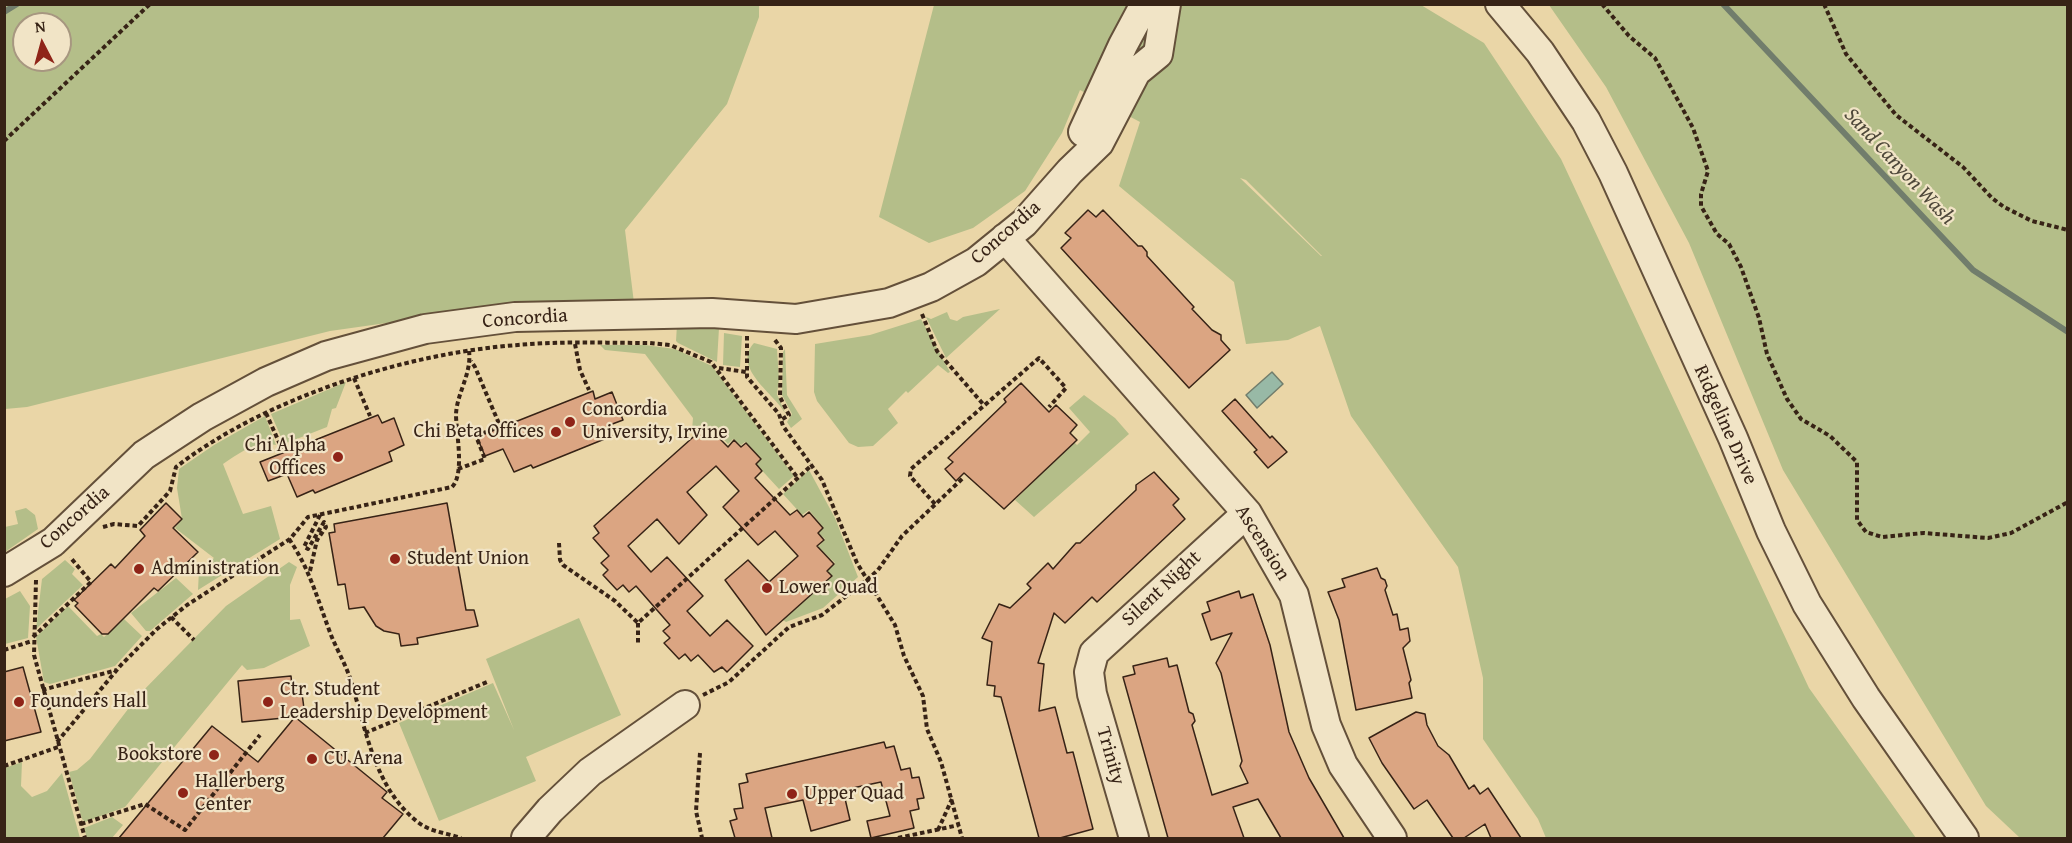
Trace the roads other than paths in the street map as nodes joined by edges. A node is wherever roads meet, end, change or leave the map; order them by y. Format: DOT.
graph roads {
  1 [pos="1145,4"];
  2 [pos="1166,4"];
  3 [pos="1500,4"];
  4 [pos="1070,171"];
  5 [pos="1005,238"];
  6 [pos="1246,513"];
  7 [pos="17,577"];
  8 [pos="1089,672"];
  9 [pos="685,705"];
  10 [pos="526,838"];
  11 [pos="1134,838"];
  12 [pos="1392,838"];
  13 [pos="1964,838"];
  1 -- 4 [label="street, Concordia"];
  2 -- 4 [label="street, Concordia"];
  3 -- 13 [label="street, Ridgeline Drive"];
  4 -- 5 [label="street, Concordia"];
  5 -- 6 [label="street, Ascension"];
  5 -- 7 [label="street, Concordia"];
  6 -- 8 [label="street, Silent Night"];
  6 -- 12 [label="street, Ascension"];
  8 -- 11 [label="street, Trinity"];
  9 -- 10 [label="street"];
}
